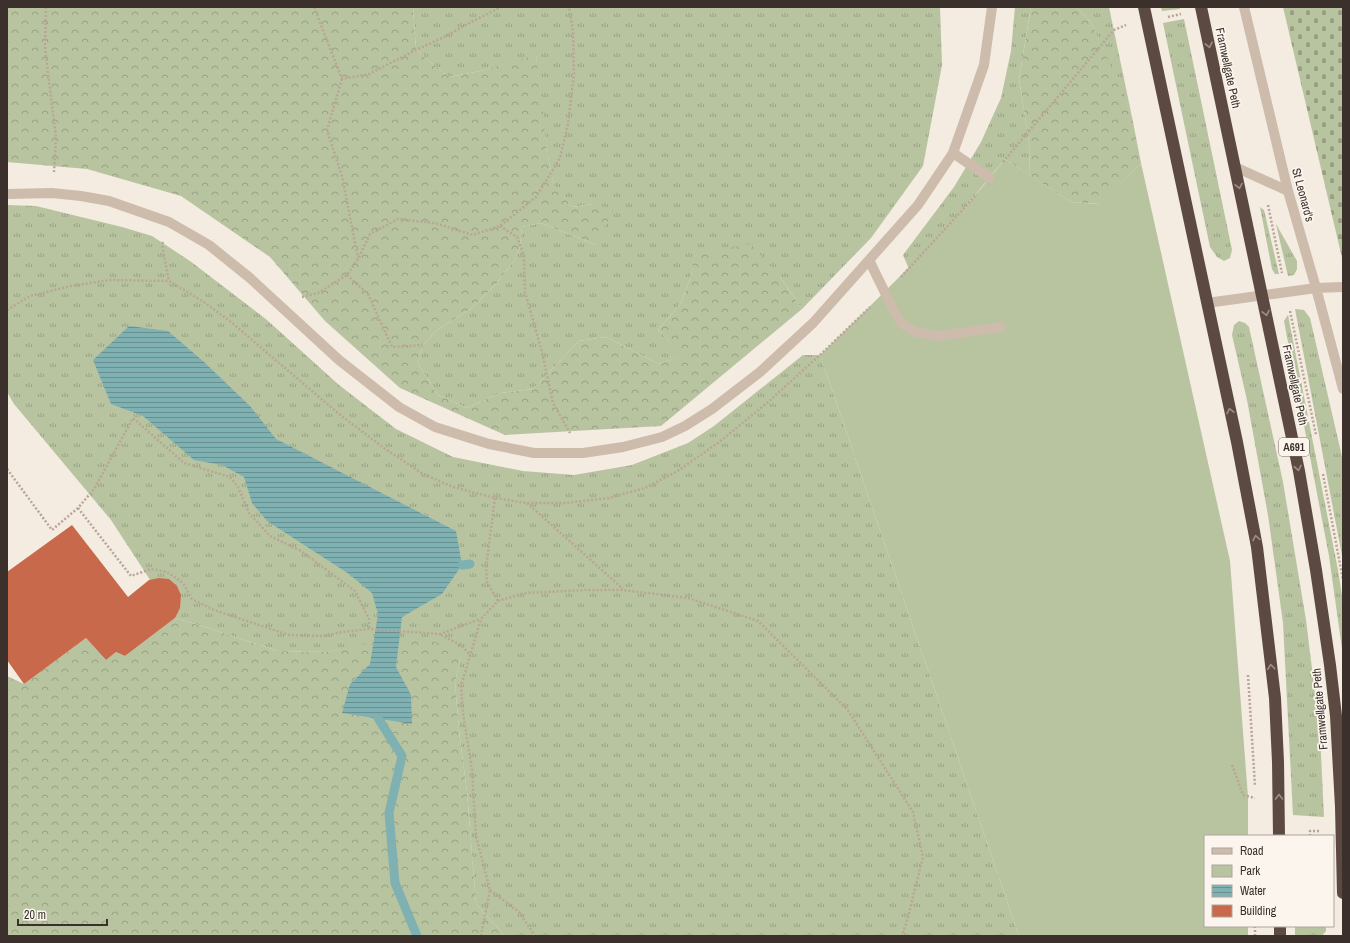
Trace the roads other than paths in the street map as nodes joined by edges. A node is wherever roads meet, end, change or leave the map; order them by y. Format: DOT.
graph roads {
  1 [pos="992,7"];
  2 [pos="1144,7"];
  3 [pos="1244,7"];
  4 [pos="1201,9"];
  5 [pos="953,153"];
  6 [pos="1235,168"];
  7 [pos="990,178"];
  8 [pos="1288,191"];
  9 [pos="7,194"];
  10 [pos="869,260"];
  11 [pos="1343,287"];
  12 [pos="1316,288"];
  13 [pos="1262,295"];
  14 [pos="1207,303"];
  15 [pos="1000,328"];
  16 [pos="1343,389"];
  17 [pos="1341,779"];
  18 [pos="1279,835"];
  19 [pos="1343,893"];
  1 -- 5 [label="lane"];
  2 -- 14 [label="highway"];
  3 -- 8 [label="lane, St Leonard's"];
  4 -- 6 [label="highway, Framwellgate Peth / A691, one-way"];
  5 -- 7 [label="lane"];
  5 -- 10 [label="lane"];
  6 -- 8 [label="lane"];
  6 -- 13 [label="highway, Framwellgate Peth / A691, one-way"];
  8 -- 12 [label="lane, St Leonard's"];
  9 -- 10 [label="lane"];
  10 -- 15 [label="lane"];
  11 -- 12 [label="lane"];
  12 -- 13 [label="lane"];
  12 -- 16 [label="lane, St Leonard's"];
  13 -- 14 [label="lane"];
  13 -- 17 [label="highway, Framwellgate Peth / A691, one-way"];
  18 -- 14 [label="highway, one-way"];
  17 -- 19 [label="highway, Framwellgate Peth / A691"];
}
